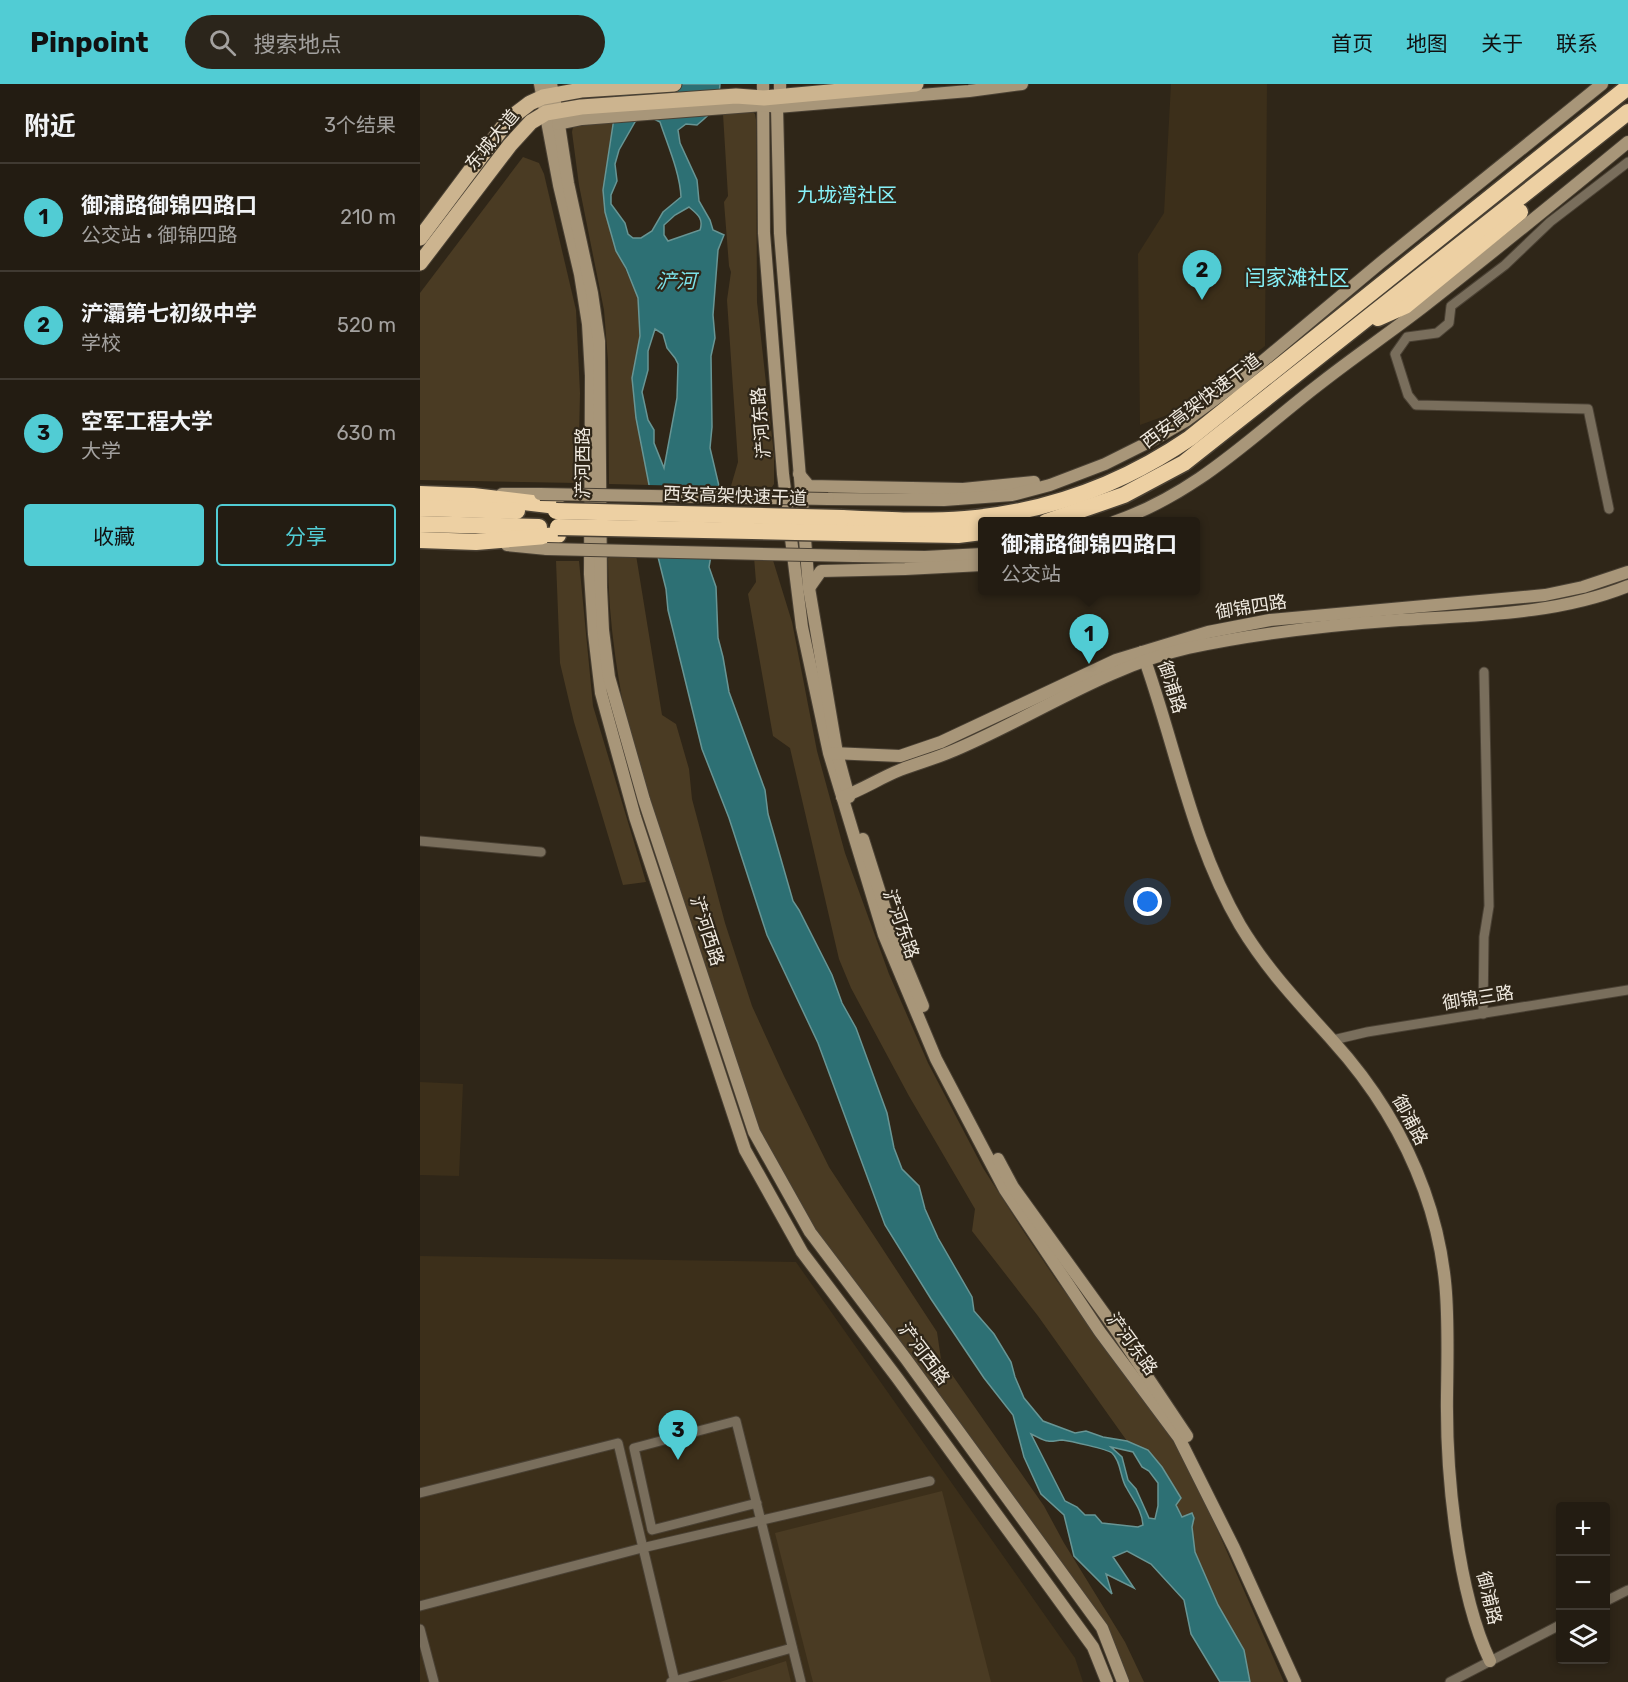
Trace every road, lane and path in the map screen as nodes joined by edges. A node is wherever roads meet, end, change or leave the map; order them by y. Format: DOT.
graph roads {
  1 [pos="674,84"];
  2 [pos="916,84"];
  3 [pos="1022,84"];
  4 [pos="1602,84"];
  5 [pos="1618,84"];
  6 [pos="1628,87"];
  7 [pos="547,90"];
  8 [pos="772,96"];
  9 [pos="1628,112"];
  10 [pos="553,117"];
  11 [pos="1628,126"];
  12 [pos="1628,142"];
  13 [pos="1628,162"];
  14 [pos="420,238"];
  15 [pos="420,263"];
  16 [pos="1407,265"];
  17 [pos="1355,307"];
  18 [pos="1353,329"];
  19 [pos="1264,359"];
  20 [pos="1105,464"];
  21 [pos="799,474"];
  22 [pos="420,495"];
  23 [pos="472,496"];
  24 [pos="420,508"];
  25 [pos="1609,508"];
  26 [pos="978,517"];
  27 [pos="984,517"];
  28 [pos="1060,517"];
  29 [pos="1127,517"];
  30 [pos="487,518"];
  31 [pos="557,520"];
  32 [pos="420,524"];
  33 [pos="841,526"];
  34 [pos="978,532"];
  35 [pos="420,540"];
  36 [pos="476,542"];
  37 [pos="978,554"];
  38 [pos="978,565"];
  39 [pos="1628,572"];
  40 [pos="1628,586"];
  41 [pos="808,588"];
  42 [pos="1144,656"];
  43 [pos="1484,672"];
  44 [pos="833,753"];
  45 [pos="845,796"];
  46 [pos="420,841"];
  47 [pos="541,852"];
  48 [pos="1628,990"];
  49 [pos="1483,1014"];
  50 [pos="1333,1040"];
  51 [pos="930,1481"];
  52 [pos="420,1493"];
  53 [pos="757,1503"];
  54 [pos="761,1521"];
  55 [pos="642,1548"];
  56 [pos="1628,1590"];
  57 [pos="1610,1599"];
  58 [pos="420,1606"];
  59 [pos="1556,1626"];
  60 [pos="420,1629"];
  61 [pos="792,1648"];
  62 [pos="1490,1661"];
  63 [pos="434,1682"];
  64 [pos="674,1682"];
  65 [pos="801,1682"];
  66 [pos="1107,1682"];
  67 [pos="1123,1682"];
  68 [pos="1295,1682"];
  69 [pos="1302,1682"];
  70 [pos="1450,1682"];
  1 -- 7 [label="main road, 东城大道"];
  2 -- 8 [label="main road, 东城大道"];
  3 -- 8 [label="main road"];
  4 -- 19 [label="main road"];
  5 -- 16 [label="highway"];
  6 -- 16 [label="highway, 西安高架快速干道"];
  7 -- 10 [label="main road, 浐河西路"];
  7 -- 14 [label="main road, 东城大道"];
  8 -- 10 [label="main road, 东城大道"];
  8 -- 21 [label="main road, 浐河东路"];
  8 -- 44 [label="main road, 浐河东路"];
  9 -- 18 [label="highway, 西安高架快速干道"];
  10 -- 15 [label="main road, 东城大道"];
  10 -- 66 [label="main road, 浐河西路"];
  10 -- 67 [label="main road, 浐河西路"];
  11 -- 18 [label="highway"];
  12 -- 29 [label="main road"];
  13 -- 25 [label="street"];
  16 -- 17 [label="highway, 西安高架快速干道"];
  17 -- 19 [label="main road"];
  17 -- 27 [label="highway, 西安高架快速干道"];
  18 -- 28 [label="highway, 西安高架快速干道"];
  19 -- 20 [label="main road"];
  20 -- 21 [label="main road"];
  20 -- 23 [label="main road, bridge"];
  21 -- 41 [label="main road, 浐河东路"];
  22 -- 23 [label="highway"];
  23 -- 31 [label="highway"];
  24 -- 30 [label="highway, 西安高架快速干道"];
  26 -- 33 [label="highway, 西安高架快速干道"];
  30 -- 31 [label="highway, 西安高架快速干道"];
  30 -- 32 [label="highway, 西安高架快速干道"];
  31 -- 33 [label="highway, 西安高架快速干道, bridge"];
  31 -- 33 [label="highway, 西安高架快速干道, bridge"];
  31 -- 36 [label="highway"];
  33 -- 34 [label="highway, 西安高架快速干道"];
  35 -- 36 [label="highway"];
  36 -- 37 [label="main road, bridge"];
  38 -- 41 [label="main road"];
  39 -- 42 [label="main road, 御锦四路"];
  40 -- 42 [label="main road, 御锦四路"];
  41 -- 44 [label="main road, 浐河东路"];
  42 -- 44 [label="main road, 御锦四路"];
  42 -- 45 [label="main road, 御锦四路"];
  42 -- 50 [label="main road, 御浦路"];
  43 -- 49 [label="street"];
  44 -- 45 [label="main road, 浐河东路"];
  45 -- 68 [label="main road, 浐河东路"];
  45 -- 69 [label="main road, 浐河东路"];
  46 -- 47 [label="street"];
  48 -- 49 [label="street, 御锦三路"];
  49 -- 50 [label="street, 御锦三路"];
  50 -- 62 [label="main road, 御浦路"];
  51 -- 54 [label="street"];
  52 -- 55 [label="street"];
  53 -- 53 [label="street"];
  53 -- 54 [label="street"];
  54 -- 55 [label="street"];
  54 -- 61 [label="street"];
  55 -- 58 [label="street"];
  55 -- 64 [label="street"];
  56 -- 57 [label="street"];
  59 -- 62 [label="street"];
  60 -- 63 [label="street"];
  61 -- 64 [label="street"];
  61 -- 65 [label="street"];
  62 -- 70 [label="street"];
}
